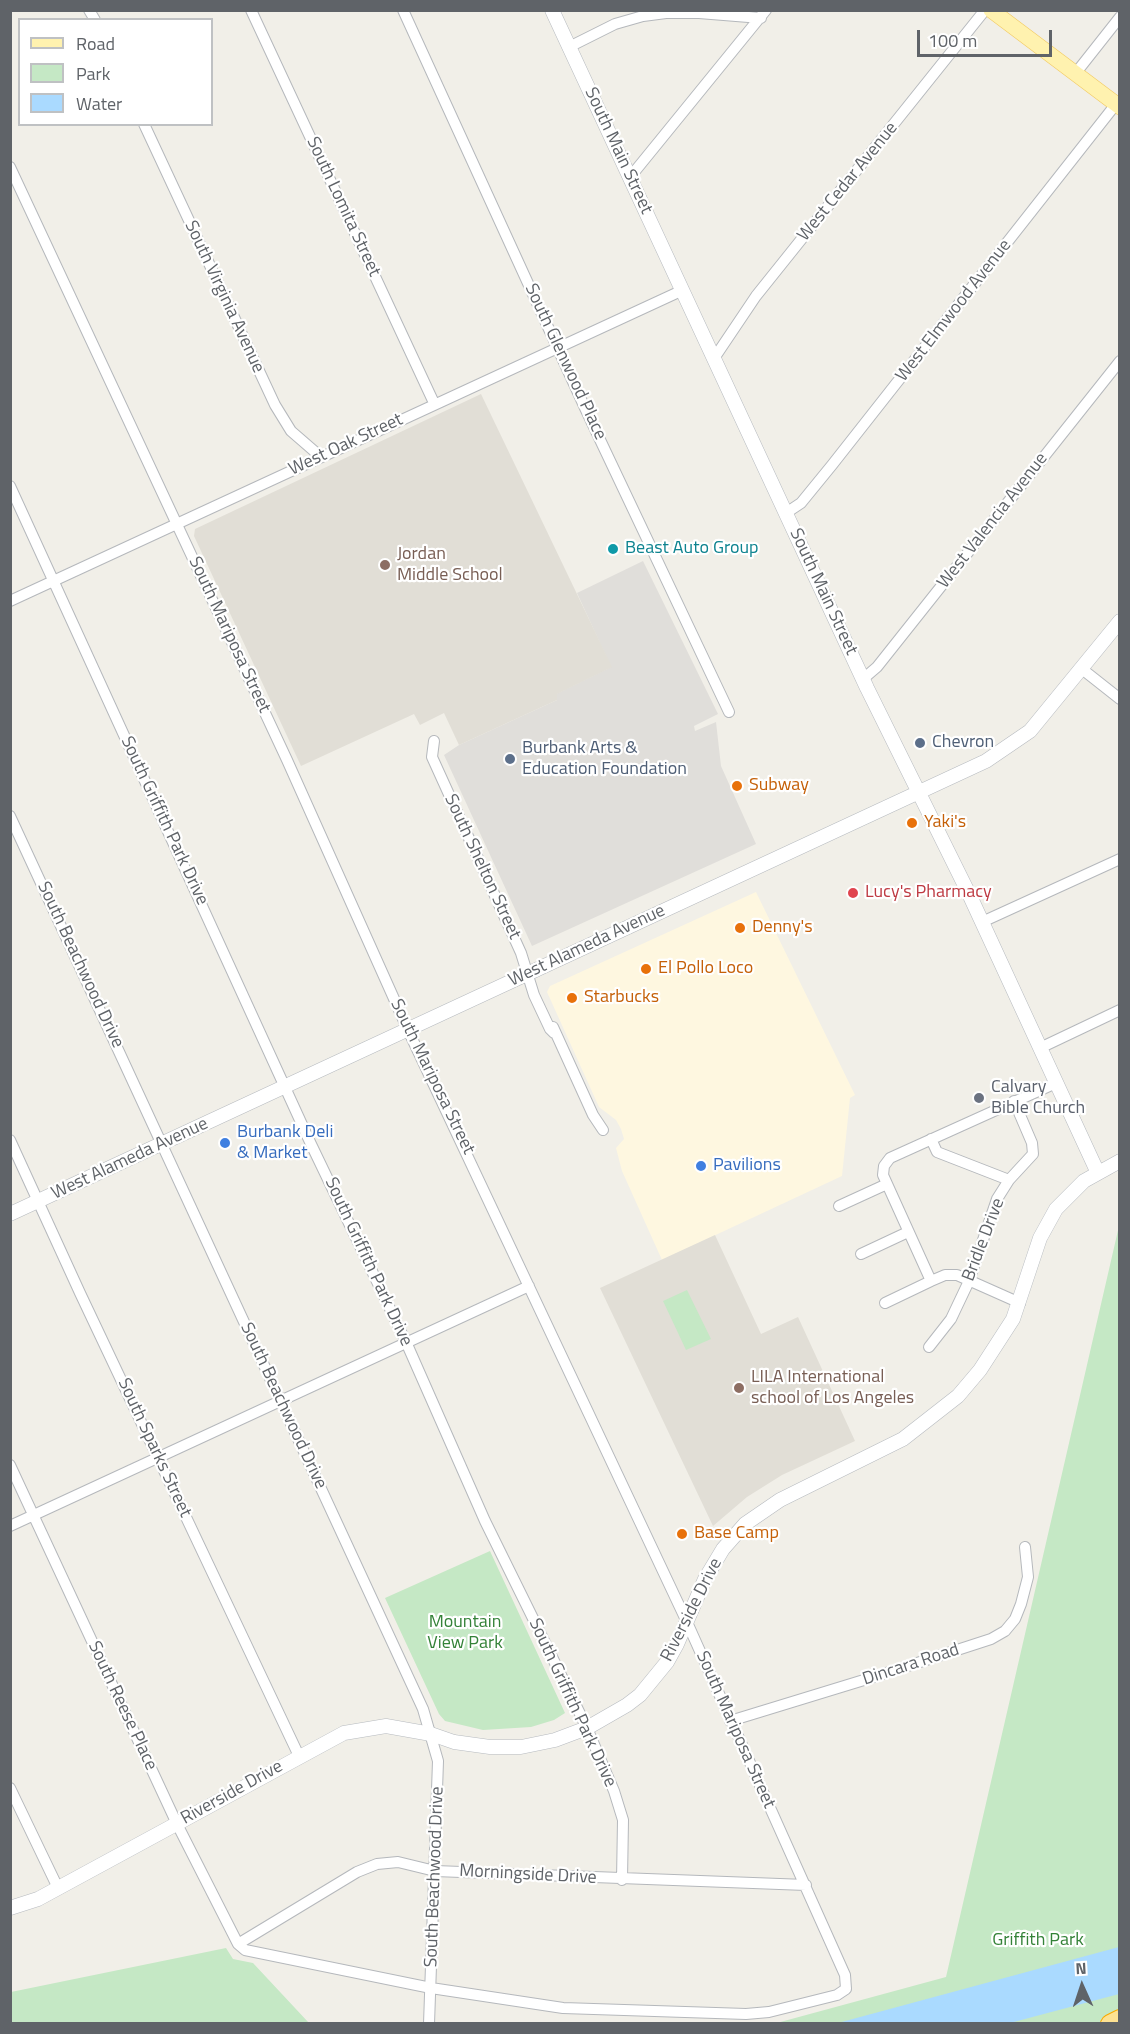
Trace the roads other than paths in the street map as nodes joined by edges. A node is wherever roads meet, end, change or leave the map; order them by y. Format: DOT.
graph roads {
  1 [pos="251,10"];
  2 [pos="403,10"];
  3 [pos="552,10"];
  4 [pos="986,10"];
  5 [pos="991,10"];
  6 [pos="763,14"];
  7 [pos="1119,17"];
  8 [pos="569,47"];
  9 [pos="1075,74"];
  10 [pos="1118,106"];
  11 [pos="145,126"];
  12 [pos="10,167"];
  13 [pos="631,176"];
  14 [pos="683,290"];
  15 [pos="558,347"];
  16 [pos="715,357"];
  17 [pos="1119,360"];
  18 [pos="434,403"];
  19 [pos="321,457"];
  20 [pos="10,486"];
  21 [pos="786,513"];
  22 [pos="178,524"];
  23 [pos="54,581"];
  24 [pos="10,601"];
  25 [pos="1119,621"];
  26 [pos="1082,669"];
  27 [pos="863,679"];
  28 [pos="1119,699"];
  29 [pos="729,712"];
  30 [pos="434,741"];
  31 [pos="918,793"];
  32 [pos="10,816"];
  33 [pos="1119,859"];
  34 [pos="982,922"];
  35 [pos="529,973"];
  36 [pos="1119,1010"];
  37 [pos="408,1030"];
  38 [pos="1040,1048"];
  39 [pos="1056,1083"];
  40 [pos="285,1086"];
  41 [pos="1014,1101"];
  42 [pos="603,1130"];
  43 [pos="931,1139"];
  44 [pos="10,1140"];
  45 [pos="162,1144"];
  46 [pos="1119,1161"];
  47 [pos="1098,1172"];
  48 [pos="1009,1180"];
  49 [pos="887,1184"];
  50 [pos="37,1202"];
  51 [pos="839,1206"];
  52 [pos="10,1214"];
  53 [pos="908,1232"];
  54 [pos="861,1254"];
  55 [pos="931,1281"];
  56 [pos="969,1281"];
  57 [pos="529,1286"];
  58 [pos="885,1303"];
  59 [pos="1020,1303"];
  60 [pos="406,1342"];
  61 [pos="929,1347"];
  62 [pos="281,1401"];
  63 [pos="158,1458"];
  64 [pos="10,1465"];
  65 [pos="34,1515"];
  66 [pos="10,1526"];
  67 [pos="1025,1547"];
  68 [pos="687,1620"];
  69 [pos="730,1721"];
  70 [pos="586,1728"];
  71 [pos="430,1734"];
  72 [pos="299,1756"];
  73 [pos="10,1788"];
  74 [pos="177,1824"];
  75 [pos="435,1871"];
  76 [pos="622,1880"];
  77 [pos="806,1885"];
  78 [pos="58,1888"];
  79 [pos="10,1908"];
  80 [pos="238,1944"];
  81 [pos="431,1988"];
  82 [pos="1119,2019"];
  83 [pos="429,2024"];
  84 [pos="1110,2024"];
  1 -- 18 [label="street, South Lomita Street"];
  2 -- 15 [label="street, South Glenwood Place"];
  3 -- 8 [label="main road, South Main Street"];
  4 -- 16 [label="street, West Cedar Avenue"];
  5 -- 9 [label="main road"];
  6 -- 8 [label="street"];
  6 -- 13 [label="street"];
  7 -- 9 [label="street"];
  8 -- 13 [label="main road, South Main Street"];
  9 -- 10 [label="main road"];
  10 -- 21 [label="street, West Elmwood Avenue"];
  11 -- 19 [label="street, South Virginia Avenue"];
  12 -- 22 [label="street, South Mariposa Street"];
  13 -- 14 [label="main road, South Main Street"];
  14 -- 15 [label="street, West Oak Street"];
  14 -- 16 [label="main road, South Main Street"];
  15 -- 18 [label="street, West Oak Street"];
  15 -- 29 [label="street, South Glenwood Place"];
  16 -- 21 [label="main road, South Main Street"];
  17 -- 27 [label="street, West Valencia Avenue"];
  18 -- 19 [label="street, West Oak Street"];
  19 -- 22 [label="street, West Oak Street"];
  20 -- 23 [label="street, South Griffith Park Drive"];
  21 -- 27 [label="main road, South Main Street"];
  22 -- 23 [label="street, West Oak Street"];
  22 -- 37 [label="street, South Mariposa Street"];
  23 -- 24 [label="street, West Oak Street"];
  23 -- 40 [label="street, South Griffith Park Drive"];
  25 -- 26 [label="main road, West Alameda Avenue"];
  26 -- 28 [label="street"];
  26 -- 31 [label="main road, West Alameda Avenue"];
  27 -- 31 [label="main road, South Main Street"];
  30 -- 35 [label="street, South Shelton Street"];
  31 -- 34 [label="main road, South Main Street"];
  31 -- 35 [label="main road, West Alameda Avenue"];
  32 -- 45 [label="street, South Beachwood Drive"];
  33 -- 34 [label="street"];
  34 -- 38 [label="main road, South Main Street"];
  35 -- 37 [label="main road, West Alameda Avenue"];
  35 -- 42 [label="street, South Shelton Street"];
  36 -- 38 [label="street"];
  37 -- 40 [label="main road, West Alameda Avenue"];
  37 -- 57 [label="street, South Mariposa Street"];
  38 -- 39 [label="main road, South Main Street"];
  39 -- 41 [label="street"];
  39 -- 47 [label="main road, South Main Street"];
  40 -- 45 [label="main road, West Alameda Avenue"];
  40 -- 60 [label="street, South Griffith Park Drive"];
  41 -- 43 [label="street"];
  41 -- 48 [label="street, Bridle Drive"];
  43 -- 48 [label="street"];
  43 -- 49 [label="street"];
  44 -- 50 [label="street, South Sparks Street"];
  45 -- 50 [label="main road, West Alameda Avenue"];
  45 -- 62 [label="street, South Beachwood Drive"];
  46 -- 47 [label="main road, Riverside Drive"];
  47 -- 59 [label="main road, Riverside Drive"];
  48 -- 56 [label="street, Bridle Drive"];
  49 -- 51 [label="street"];
  49 -- 53 [label="street"];
  50 -- 52 [label="main road, West Alameda Avenue"];
  50 -- 63 [label="street, South Sparks Street"];
  53 -- 54 [label="street"];
  53 -- 55 [label="street"];
  55 -- 56 [label="street"];
  55 -- 58 [label="street"];
  56 -- 59 [label="street"];
  56 -- 61 [label="street, Bridle Drive"];
  57 -- 60 [label="street"];
  57 -- 68 [label="street, South Mariposa Street"];
  59 -- 68 [label="main road, Riverside Drive"];
  60 -- 62 [label="street"];
  60 -- 70 [label="street, South Griffith Park Drive"];
  62 -- 63 [label="street"];
  62 -- 71 [label="street, South Beachwood Drive"];
  63 -- 65 [label="street"];
  63 -- 72 [label="street, South Sparks Street"];
  64 -- 65 [label="street, South Reese Place"];
  65 -- 66 [label="street"];
  65 -- 74 [label="street, South Reese Place"];
  67 -- 69 [label="street, Dincara Road"];
  68 -- 69 [label="street, South Mariposa Street"];
  68 -- 70 [label="main road, Riverside Drive"];
  69 -- 77 [label="street, South Mariposa Street"];
  70 -- 71 [label="main road, Riverside Drive"];
  70 -- 76 [label="street, South Griffith Park Drive"];
  71 -- 72 [label="main road, Riverside Drive"];
  71 -- 75 [label="street, South Beachwood Drive"];
  72 -- 74 [label="main road, Riverside Drive"];
  73 -- 78 [label="street"];
  74 -- 78 [label="main road, Riverside Drive"];
  74 -- 80 [label="street, South Reese Place"];
  75 -- 76 [label="street, Morningside Drive"];
  75 -- 80 [label="street, Morningside Drive"];
  75 -- 81 [label="street, South Beachwood Drive"];
  76 -- 77 [label="street, Morningside Drive"];
  77 -- 81 [label="street, South Mariposa Street"];
  78 -- 79 [label="main road, Riverside Drive"];
  80 -- 81 [label="street"];
  81 -- 83 [label="street, South Beachwood Drive"];
  82 -- 84 [label="highway"];
}
